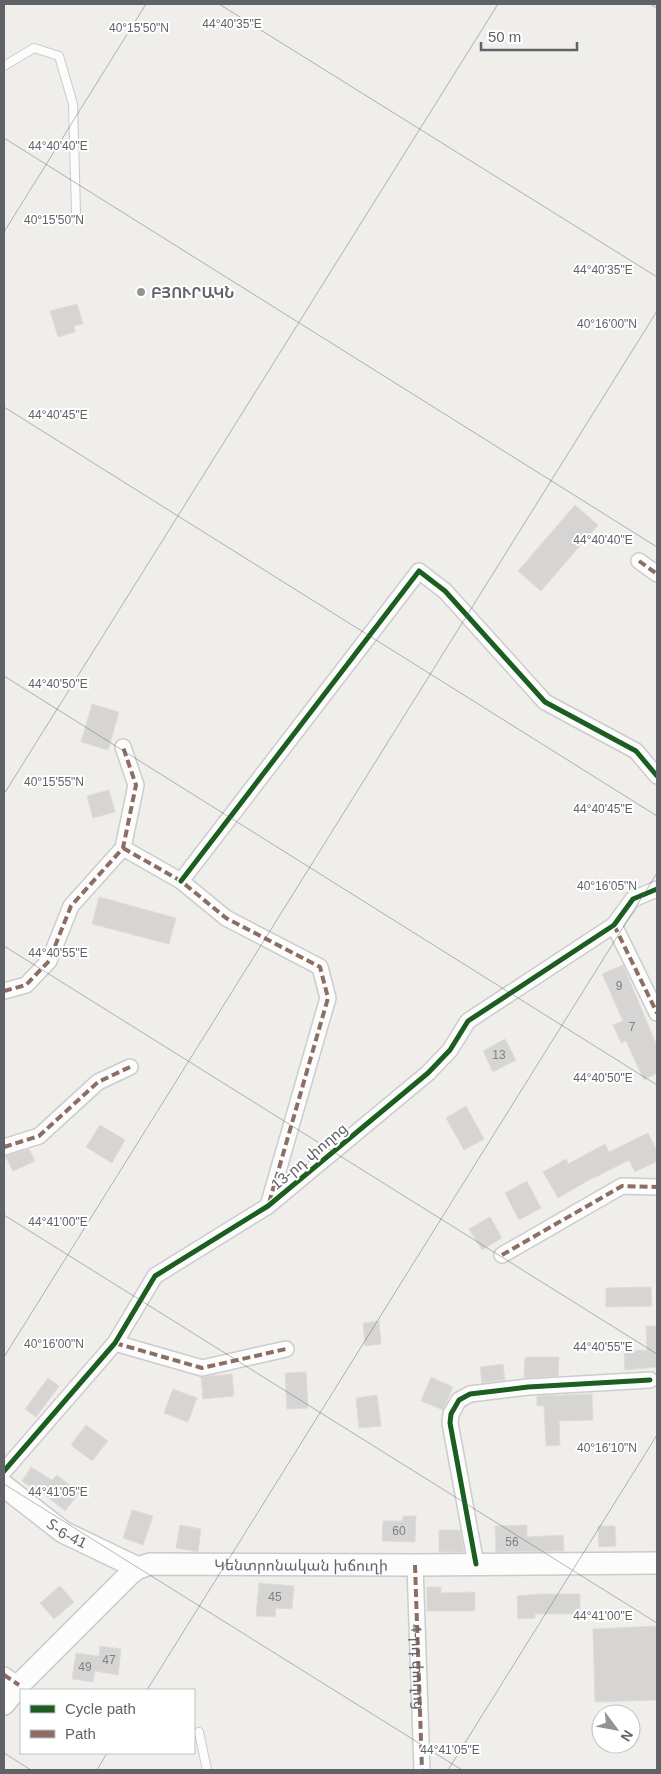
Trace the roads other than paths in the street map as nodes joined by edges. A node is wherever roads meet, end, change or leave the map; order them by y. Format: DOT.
graph roads {
  1 [pos="4,66"];
  2 [pos="76,212"];
  3 [pos="639,561"];
  4 [pos="657,574"];
  5 [pos="123,747"];
  6 [pos="657,776"];
  7 [pos="123,848"];
  8 [pos="181,881"];
  9 [pos="657,889"];
  10 [pos="614,925"];
  11 [pos="4,991"];
  12 [pos="657,1013"];
  13 [pos="130,1067"];
  14 [pos="4,1147"];
  15 [pos="657,1187"];
  16 [pos="268,1206"];
  17 [pos="502,1255"];
  18 [pos="114,1343"];
  19 [pos="286,1349"];
  20 [pos="650,1380"];
  21 [pos="4,1471"];
  22 [pos="4,1486"];
  23 [pos="657,1562"];
  24 [pos="476,1564"];
  25 [pos="415,1565"];
  26 [pos="138,1568"];
  27 [pos="11,1680"];
  28 [pos="4,1704"];
  29 [pos="199,1732"];
  30 [pos="207,1770"];
  31 [pos="422,1770"];
  1 -- 2 [label="lane"];
  3 -- 4 [label="street"];
  5 -- 7 [label="street"];
  6 -- 8 [label="street"];
  7 -- 8 [label="street"];
  7 -- 11 [label="street"];
  8 -- 16 [label="street"];
  9 -- 10 [label="street, 13-րդ փողոց"];
  10 -- 12 [label="street"];
  10 -- 16 [label="street, 13-րդ փողոց"];
  13 -- 14 [label="street"];
  15 -- 17 [label="street"];
  16 -- 18 [label="street, 13-րդ փողոց"];
  18 -- 19 [label="street"];
  18 -- 21 [label="street, 13-րդ փողոց"];
  20 -- 24 [label="street"];
  22 -- 26 [label="main road, Տ-6-41 / Տ-6-41"];
  23 -- 24 [label="main road, Կենտրոնական խճուղի"];
  24 -- 25 [label="main road, Կենտրոնական խճուղի"];
  25 -- 26 [label="main road, Կենտրոնական խճուղի"];
  25 -- 31 [label="street, 4-րդ փողոց"];
  26 -- 27 [label="main road"];
  27 -- 28 [label="main road"];
  29 -- 30 [label="lane"];
}
